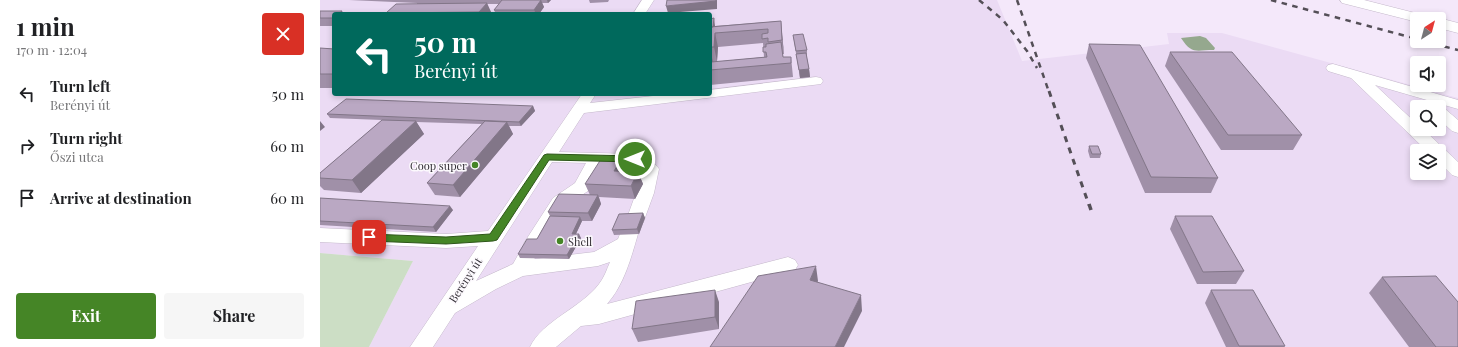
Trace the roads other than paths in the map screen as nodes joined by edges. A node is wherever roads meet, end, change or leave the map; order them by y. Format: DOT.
graph roads {
  1 [pos="648,0"];
  2 [pos="1347,0"];
  3 [pos="640,12"];
  4 [pos="1410,16"];
  5 [pos="1446,25"];
  6 [pos="1458,28"];
  7 [pos="1333,68"];
  8 [pos="1353,73"];
  9 [pos="816,81"];
  10 [pos="712,94"];
  11 [pos="674,96"];
  12 [pos="1432,100"];
  13 [pos="585,101"];
  14 [pos="1446,107"];
  15 [pos="1446,109"];
  16 [pos="1458,112"];
  17 [pos="1458,128"];
  18 [pos="1429,144"];
  19 [pos="547,157"];
  20 [pos="597,158"];
  21 [pos="1446,160"];
  22 [pos="1458,171"];
  23 [pos="630,232"];
  24 [pos="320,235"];
  25 [pos="493,238"];
  26 [pos="527,257"];
  27 [pos="788,265"];
  28 [pos="447,308"];
  29 [pos="575,318"];
  30 [pos="548,346"];
  31 [pos="421,347"];
  1 -- 3 [label="street"];
  2 -- 4 [label="main road"];
  5 -- 6 [label="main road"];
  7 -- 8 [label="street"];
  8 -- 12 [label="street"];
  8 -- 18 [label="street"];
  9 -- 10 [label="street"];
  11 -- 13 [label="street"];
  13 -- 19 [label="street, Berényi út"];
  14 -- 16 [label="street"];
  15 -- 17 [label="street"];
  19 -- 20 [label="street"];
  19 -- 25 [label="street, Berényi út"];
  20 -- 23 [label="street"];
  20 -- 26 [label="street"];
  21 -- 22 [label="street"];
  23 -- 26 [label="street"];
  23 -- 29 [label="street"];
  24 -- 25 [label="street"];
  25 -- 28 [label="street, Berényi út"];
  26 -- 28 [label="street"];
  27 -- 29 [label="street"];
  28 -- 31 [label="street, Berényi út"];
  29 -- 30 [label="street"];
}
